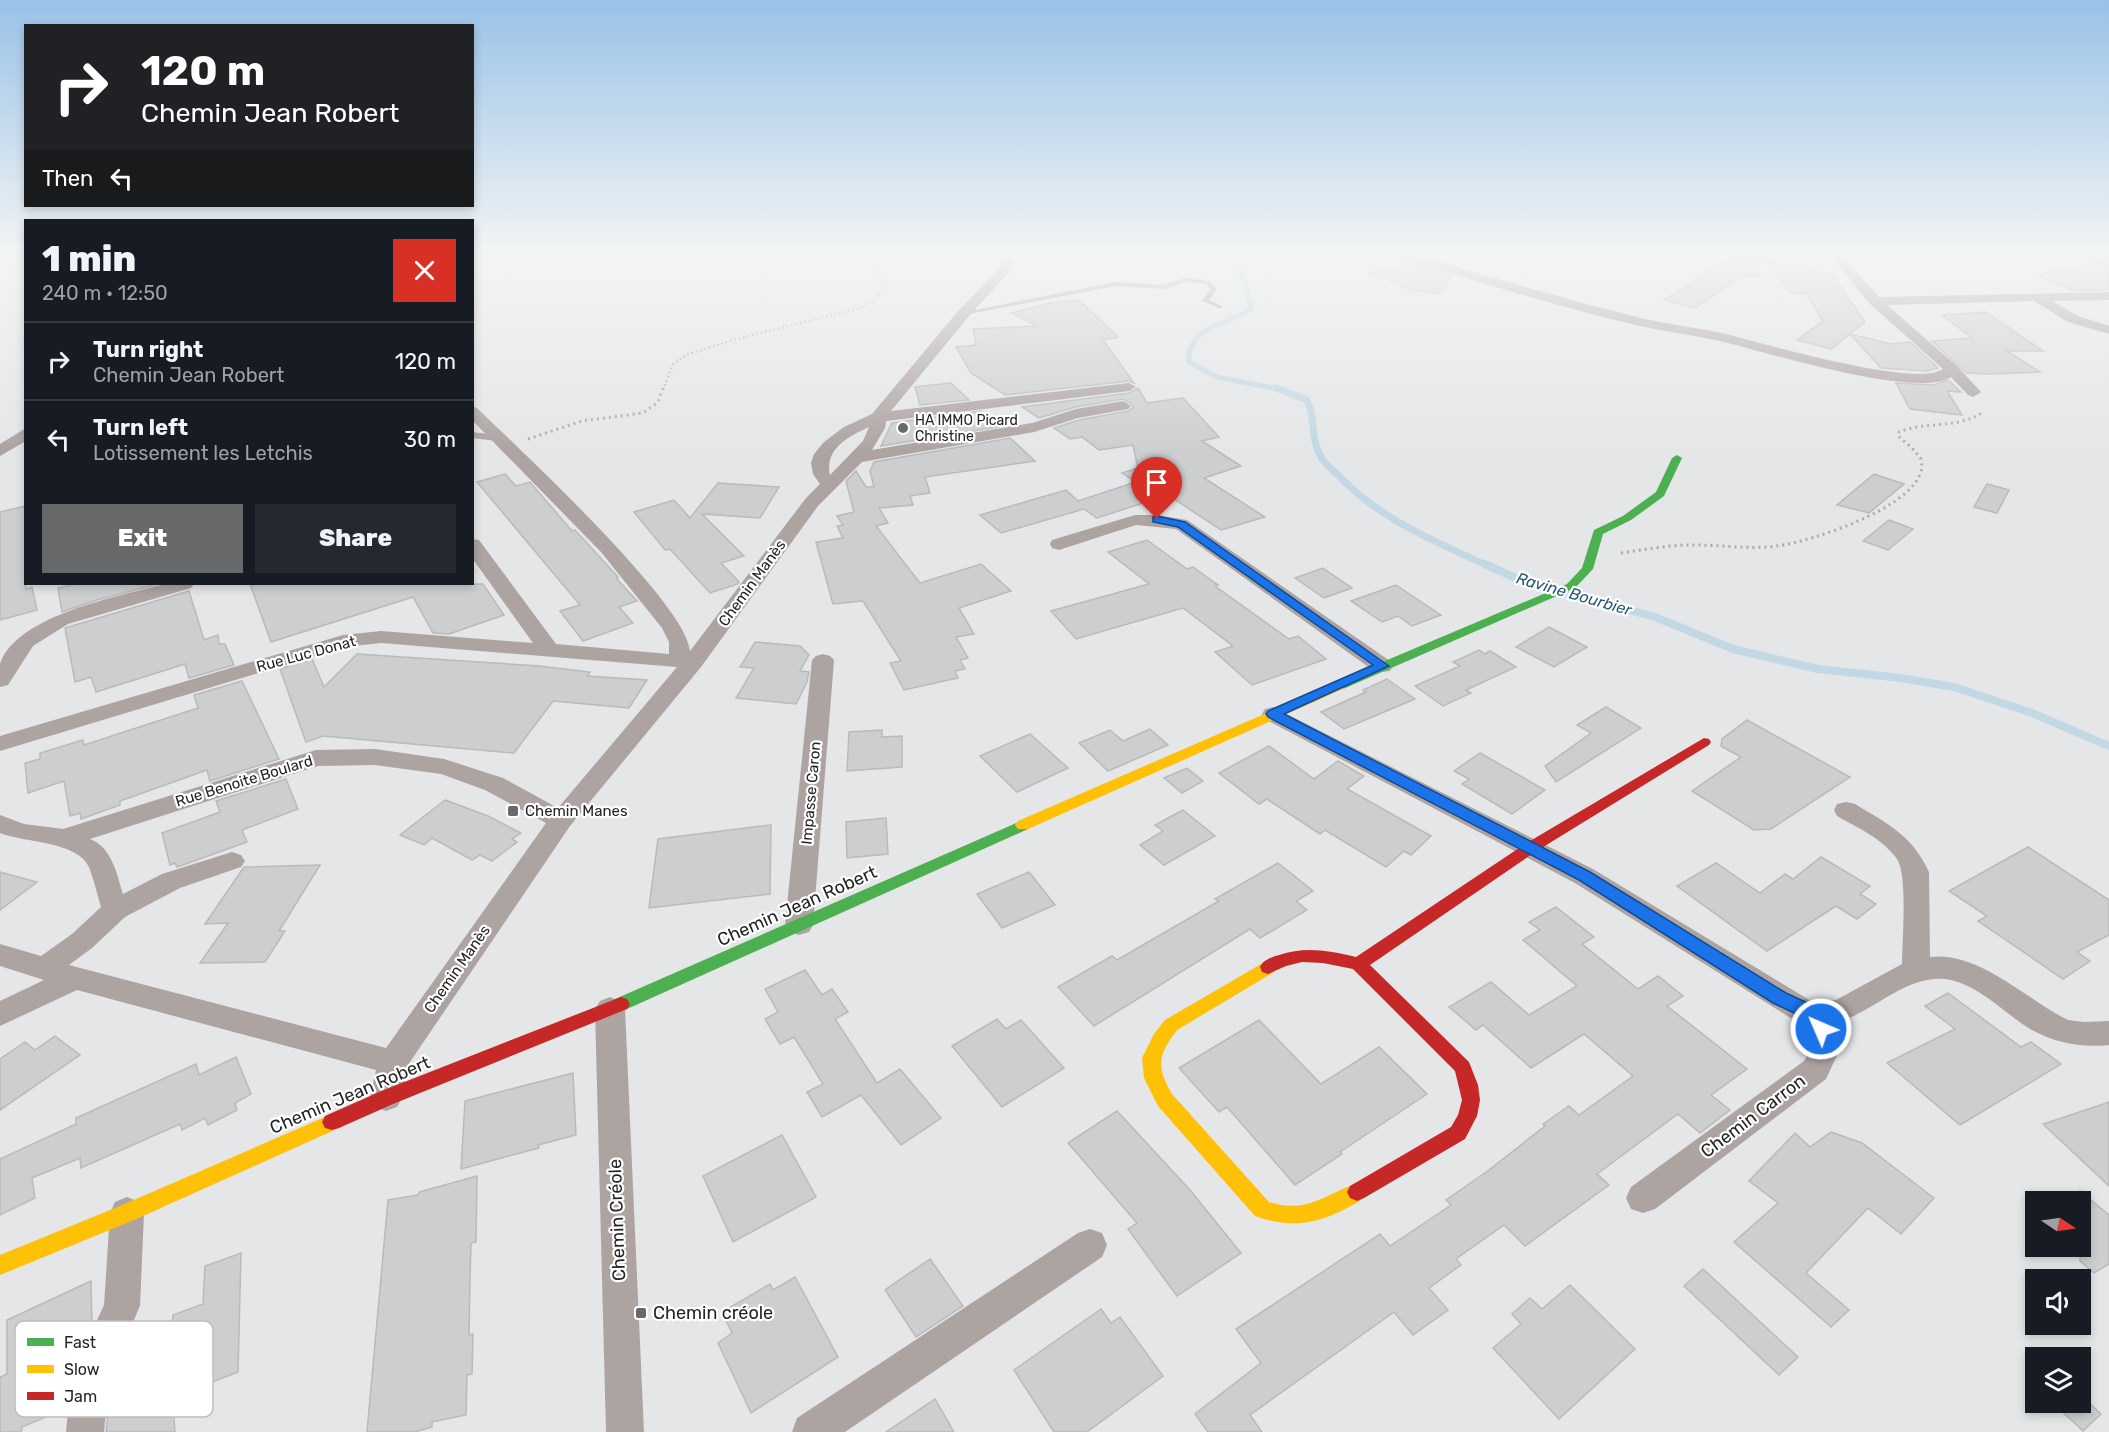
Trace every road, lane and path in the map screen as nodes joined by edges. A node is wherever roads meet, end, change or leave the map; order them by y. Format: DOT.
graph roads {
  1 [pos="822,318"];
  2 [pos="960,318"];
  3 [pos="1632,318"];
  4 [pos="1894,318"];
  5 [pos="2071,318"];
  6 [pos="2109,330"];
  7 [pos="1953,369"];
  8 [pos="1129,387"];
  9 [pos="1974,392"];
  10 [pos="1123,406"];
  11 [pos="474,413"];
  12 [pos="878,417"];
  13 [pos="24,426"];
  14 [pos="0,431"];
  15 [pos="24,434"];
  16 [pos="474,435"];
  17 [pos="501,442"];
  18 [pos="0,452"];
  19 [pos="857,458"];
  20 [pos="1677,458"];
  21 [pos="1923,465"];
  22 [pos="829,484"];
  23 [pos="1059,544"];
  24 [pos="474,547"];
  25 [pos="1594,558"];
  26 [pos="180,585"];
  27 [pos="550,651"];
  28 [pos="824,660"];
  29 [pos="687,661"];
  30 [pos="1383,666"];
  31 [pos="0,680"];
  32 [pos="1273,714"];
  33 [pos="1704,742"];
  34 [pos="0,744"];
  35 [pos="1846,810"];
  36 [pos="561,820"];
  37 [pos="0,824"];
  38 [pos="64,838"];
  39 [pos="1530,848"];
  40 [pos="232,861"];
  41 [pos="115,910"];
  42 [pos="799,925"];
  43 [pos="0,955"];
  44 [pos="1358,964"];
  45 [pos="44,969"];
  46 [pos="1916,970"];
  47 [pos="75,978"];
  48 [pos="610,1009"];
  49 [pos="0,1014"];
  50 [pos="1817,1015"];
  51 [pos="2109,1033"];
  52 [pos="393,1062"];
  53 [pos="386,1098"];
  54 [pos="1643,1198"];
  55 [pos="127,1213"];
  56 [pos="1089,1245"];
  57 [pos="0,1265"];
  58 [pos="115,1321"];
  59 [pos="86,1417"];
  60 [pos="85,1432"];
  61 [pos="625,1432"];
  62 [pos="810,1432"];
  1 -- 17 [label="path"];
  2 -- 12 [label="street, Chemin Manès"];
  3 -- 7 [label="street"];
  4 -- 7 [label="street"];
  5 -- 6 [label="street"];
  7 -- 9 [label="street"];
  8 -- 12 [label="street"];
  9 -- 21 [label="path"];
  10 -- 19 [label="street"];
  11 -- 17 [label="street"];
  12 -- 19 [label="street, Chemin Manès"];
  12 -- 22 [label="street"];
  13 -- 14 [label="street"];
  15 -- 18 [label="street"];
  16 -- 17 [label="lane"];
  17 -- 29 [label="street"];
  19 -- 22 [label="street, Chemin Manès"];
  20 -- 25 [label="street, Chemin Jean Robert"];
  21 -- 25 [label="path"];
  22 -- 29 [label="street, Chemin Manès"];
  23 -- 30 [label="street"];
  24 -- 27 [label="street"];
  25 -- 30 [label="street, Chemin Jean Robert"];
  26 -- 31 [label="street"];
  27 -- 29 [label="street, Rue Luc Donat"];
  27 -- 34 [label="street, Rue Luc Donat"];
  28 -- 42 [label="street, Impasse Caron"];
  29 -- 36 [label="street, Chemin Manès"];
  30 -- 32 [label="street, Chemin Jean Robert"];
  32 -- 39 [label="street"];
  32 -- 42 [label="street, Chemin Jean Robert"];
  33 -- 39 [label="street"];
  35 -- 46 [label="street"];
  36 -- 38 [label="street, Rue Benoite Boulard"];
  36 -- 52 [label="street, Chemin Manès"];
  37 -- 38 [label="street"];
  38 -- 41 [label="street"];
  39 -- 44 [label="street"];
  39 -- 50 [label="street"];
  40 -- 41 [label="street"];
  41 -- 45 [label="street"];
  42 -- 48 [label="street, Chemin Jean Robert"];
  43 -- 45 [label="street"];
  44 -- 44 [label="street"];
  45 -- 47 [label="street"];
  46 -- 50 [label="street"];
  46 -- 51 [label="street"];
  47 -- 49 [label="street"];
  47 -- 52 [label="street"];
  48 -- 53 [label="street, Chemin Jean Robert"];
  48 -- 61 [label="street, Chemin Créole"];
  50 -- 54 [label="street, Chemin Carron"];
  52 -- 53 [label="street, Chemin Manès"];
  53 -- 55 [label="street, Chemin Jean Robert"];
  55 -- 57 [label="street, Chemin Jean Robert"];
  55 -- 58 [label="street"];
  56 -- 62 [label="street"];
  59 -- 60 [label="street"];
}
